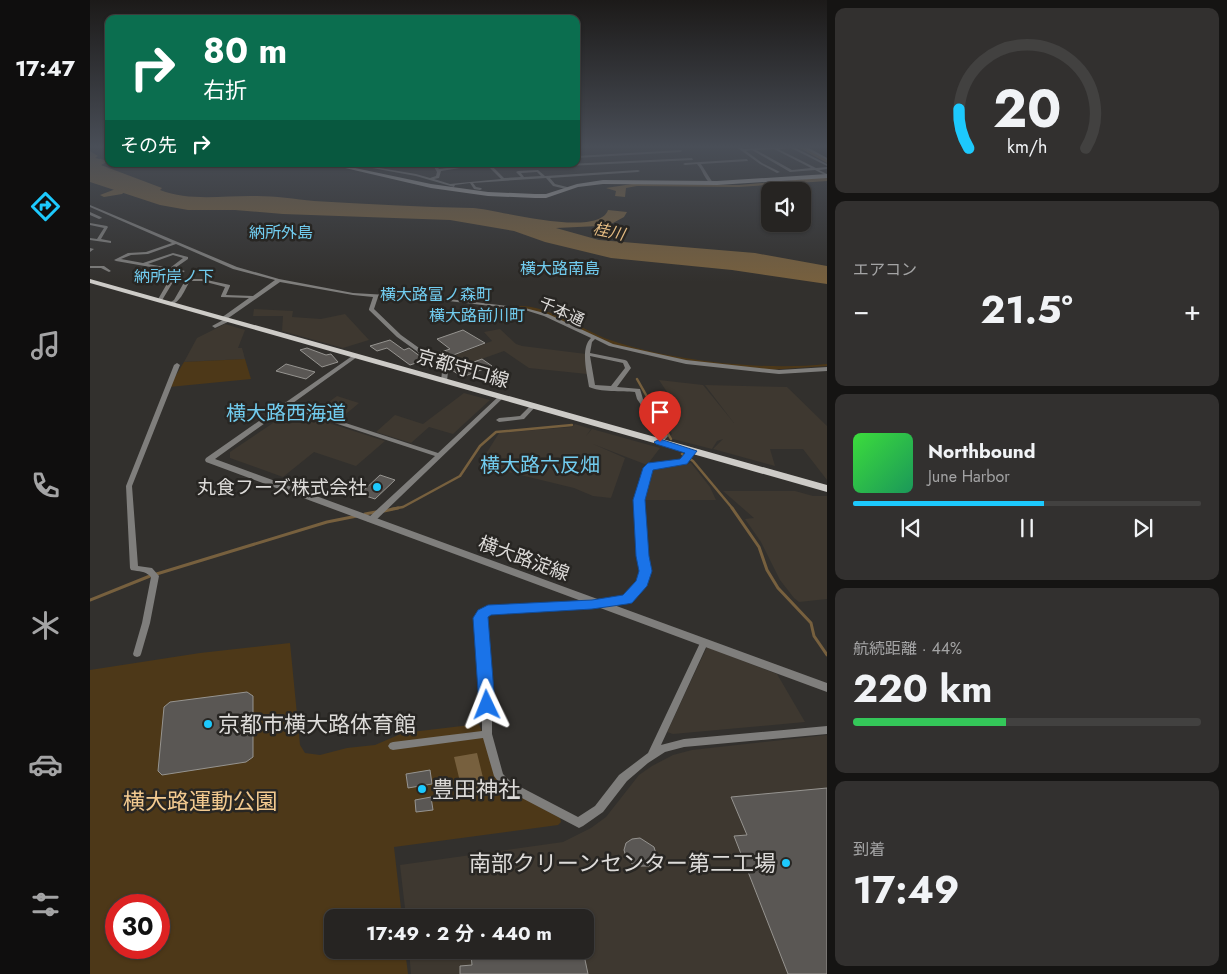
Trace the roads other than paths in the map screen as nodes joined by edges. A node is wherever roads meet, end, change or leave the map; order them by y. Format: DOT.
graph roads {
  1 [pos="485,191"];
  2 [pos="556,191"];
  3 [pos="90,206"];
  4 [pos="90,213"];
  5 [pos="100,218"];
  6 [pos="90,224"];
  7 [pos="90,239"];
  8 [pos="98,240"];
  9 [pos="110,242"];
  10 [pos="176,243"];
  11 [pos="144,264"];
  12 [pos="90,267"];
  13 [pos="171,268"];
  14 [pos="108,270"];
  15 [pos="279,280"];
  16 [pos="90,281"];
  17 [pos="376,296"];
  18 [pos="252,298"];
  19 [pos="159,301"];
  20 [pos="171,304"];
  21 [pos="225,319"];
  22 [pos="215,326"];
  23 [pos="593,338"];
  24 [pos="587,354"];
  25 [pos="355,356"];
  26 [pos="177,365"];
  27 [pos="827,369"];
  28 [pos="444,381"];
  29 [pos="612,389"];
  30 [pos="501,397"];
  31 [pos="285,405"];
  32 [pos="533,406"];
  33 [pos="499,420"];
  34 [pos="660,442"];
  35 [pos="439,455"];
  36 [pos="688,455"];
  37 [pos="209,460"];
  38 [pos="827,489"];
  39 [pos="371,520"];
  40 [pos="598,604"];
  41 [pos="704,643"];
  42 [pos="137,654"];
  43 [pos="827,688"];
  44 [pos="827,730"];
  45 [pos="487,734"];
  46 [pos="393,746"];
  47 [pos="652,755"];
  1 -- 2 [label="main road"];
  3 -- 10 [label="street, 千本通"];
  4 -- 5 [label="street"];
  6 -- 8 [label="street"];
  7 -- 8 [label="street"];
  8 -- 9 [label="street"];
  10 -- 11 [label="street"];
  10 -- 15 [label="street, 千本通"];
  11 -- 13 [label="street"];
  11 -- 13 [label="street"];
  12 -- 14 [label="street"];
  13 -- 19 [label="street"];
  15 -- 17 [label="street, 千本通"];
  15 -- 18 [label="street"];
  16 -- 19 [label="main road, 京都守口線"];
  17 -- 23 [label="street, 千本通"];
  17 -- 28 [label="street"];
  18 -- 20 [label="street"];
  18 -- 21 [label="street"];
  19 -- 20 [label="main road, 京都守口線"];
  20 -- 21 [label="main road, 京都守口線"];
  21 -- 22 [label="street"];
  21 -- 25 [label="main road, 京都守口線"];
  23 -- 24 [label="street"];
  23 -- 27 [label="street, 千本通"];
  24 -- 29 [label="street"];
  24 -- 29 [label="street"];
  25 -- 28 [label="main road, 京都守口線"];
  25 -- 31 [label="street"];
  26 -- 42 [label="street"];
  28 -- 30 [label="main road, 京都守口線"];
  29 -- 34 [label="street"];
  30 -- 32 [label="main road, 京都守口線"];
  30 -- 35 [label="street"];
  31 -- 35 [label="street"];
  31 -- 37 [label="street"];
  32 -- 33 [label="street"];
  32 -- 34 [label="main road, 京都守口線"];
  34 -- 36 [label="main road, 京都守口線"];
  35 -- 39 [label="street"];
  36 -- 38 [label="main road, 京都守口線"];
  36 -- 40 [label="street"];
  37 -- 39 [label="street, 横大路淀線"];
  39 -- 40 [label="street, 横大路淀線"];
  40 -- 41 [label="street, 横大路淀線"];
  40 -- 45 [label="street"];
  41 -- 43 [label="street, 横大路淀線"];
  41 -- 47 [label="street"];
  44 -- 47 [label="street"];
  45 -- 46 [label="street"];
  45 -- 47 [label="street"];
}
